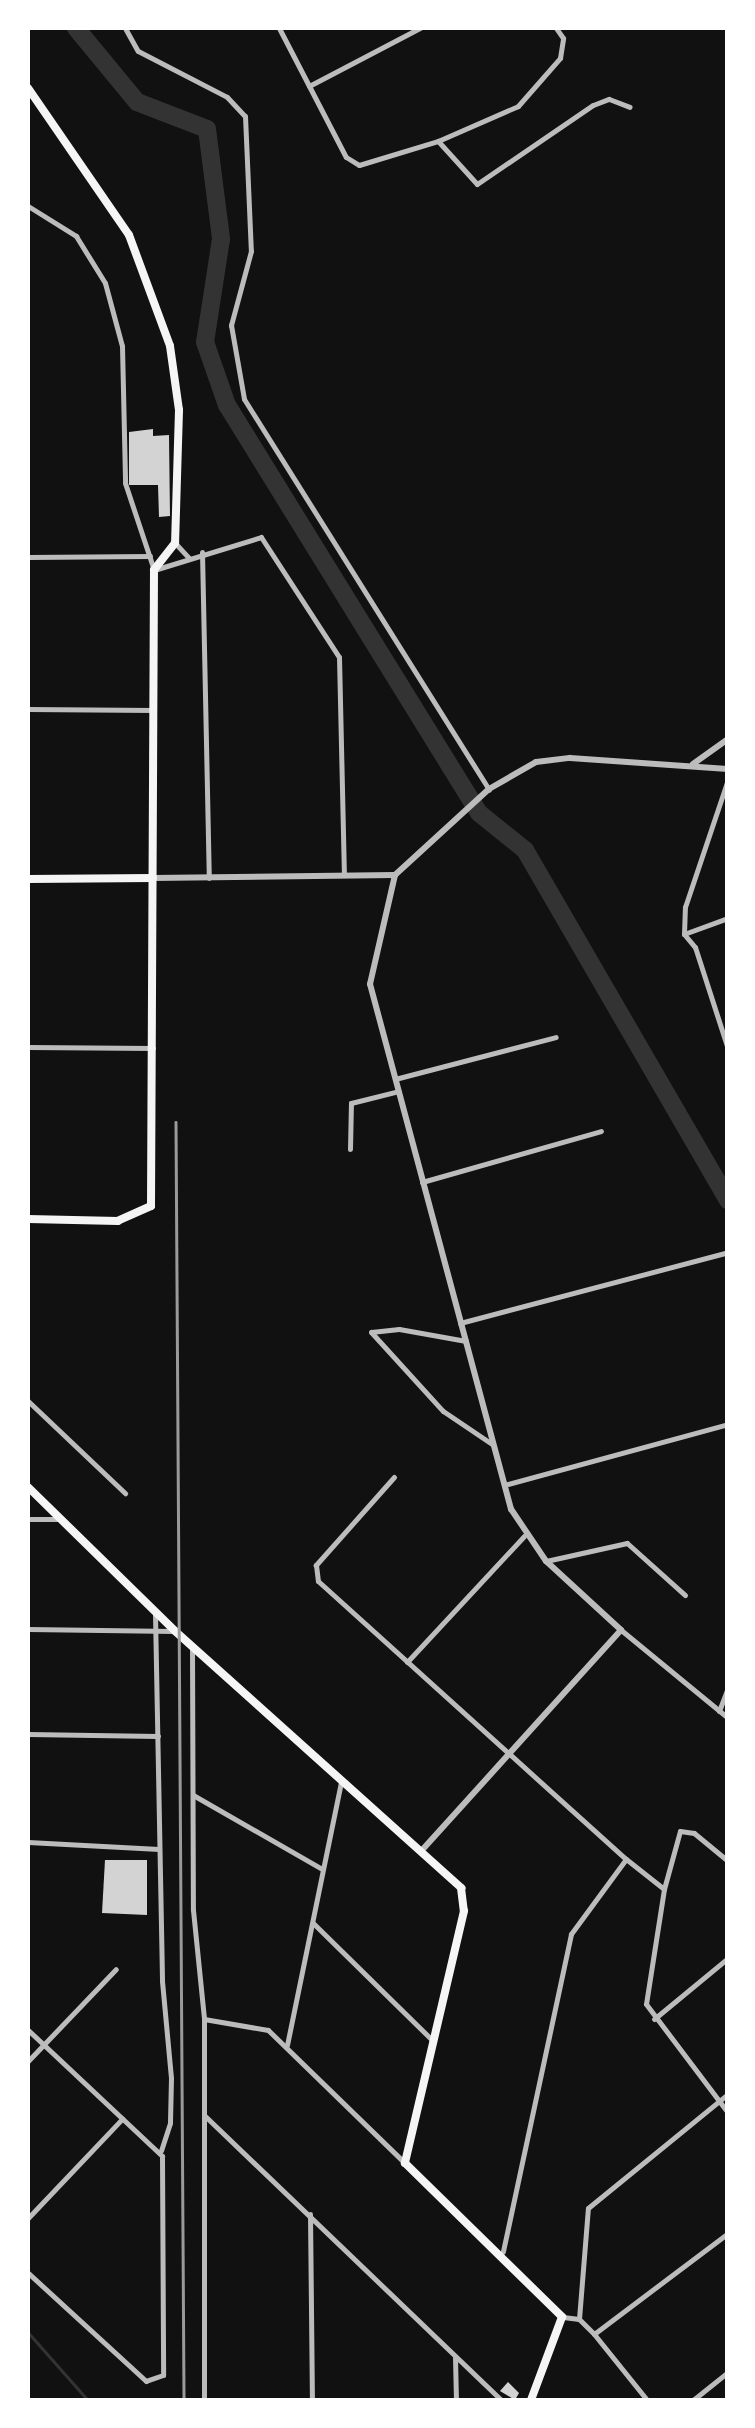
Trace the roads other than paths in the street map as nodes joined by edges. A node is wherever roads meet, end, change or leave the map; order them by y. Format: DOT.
graph roads {
  1 [pos="125,28"];
  2 [pos="278,28"];
  3 [pos="420,28"];
  4 [pos="556,28"];
  5 [pos="309,86"];
  6 [pos="28,88"];
  7 [pos="630,107"];
  8 [pos="438,141"];
  9 [pos="28,206"];
  10 [pos="175,542"];
  11 [pos="202,552"];
  12 [pos="28,556"];
  13 [pos="150,556"];
  14 [pos="189,558"];
  15 [pos="154,570"];
  16 [pos="28,709"];
  17 [pos="153,710"];
  18 [pos="728,739"];
  19 [pos="709,757"];
  20 [pos="690,765"];
  21 [pos="713,768"];
  22 [pos="728,769"];
  23 [pos="728,779"];
  24 [pos="489,789"];
  25 [pos="395,875"];
  26 [pos="153,878"];
  27 [pos="209,878"];
  28 [pos="344,878"];
  29 [pos="28,879"];
  30 [pos="728,918"];
  31 [pos="684,934"];
  32 [pos="556,1037"];
  33 [pos="28,1048"];
  34 [pos="152,1048"];
  35 [pos="728,1049"];
  36 [pos="396,1078"];
  37 [pos="399,1091"];
  38 [pos="601,1131"];
  39 [pos="350,1149"];
  40 [pos="422,1182"];
  41 [pos="28,1218"];
  42 [pos="728,1252"];
  43 [pos="460,1323"];
  44 [pos="466,1341"];
  45 [pos="28,1402"];
  46 [pos="728,1424"];
  47 [pos="492,1444"];
  48 [pos="394,1476"];
  49 [pos="504,1486"];
  50 [pos="28,1487"];
  51 [pos="124,1492"];
  52 [pos="60,1519"];
  53 [pos="28,1520"];
  54 [pos="524,1536"];
  55 [pos="546,1561"];
  56 [pos="684,1595"];
  57 [pos="155,1611"];
  58 [pos="28,1629"];
  59 [pos="156,1630"];
  60 [pos="621,1630"];
  61 [pos="175,1631"];
  62 [pos="192,1646"];
  63 [pos="407,1662"];
  64 [pos="728,1688"];
  65 [pos="718,1710"];
  66 [pos="728,1718"];
  67 [pos="28,1734"];
  68 [pos="158,1736"];
  69 [pos="506,1755"];
  70 [pos="341,1781"];
  71 [pos="193,1795"];
  72 [pos="28,1840"];
  73 [pos="159,1849"];
  74 [pos="420,1851"];
  75 [pos="626,1859"];
  76 [pos="728,1860"];
  77 [pos="322,1869"];
  78 [pos="664,1889"];
  79 [pos="313,1923"];
  80 [pos="728,1958"];
  81 [pos="116,1969"];
  82 [pos="654,2019"];
  83 [pos="204,2020"];
  84 [pos="28,2030"];
  85 [pos="432,2040"];
  86 [pos="43,2045"];
  87 [pos="286,2045"];
  88 [pos="28,2062"];
  89 [pos="728,2094"];
  90 [pos="718,2101"];
  91 [pos="728,2113"];
  92 [pos="205,2116"];
  93 [pos="122,2118"];
  94 [pos="161,2153"];
  95 [pos="405,2163"];
  96 [pos="310,2214"];
  97 [pos="28,2218"];
  98 [pos="728,2232"];
  99 [pos="503,2252"];
  100 [pos="28,2274"];
  101 [pos="562,2317"];
  102 [pos="579,2319"];
  103 [pos="594,2334"];
  104 [pos="455,2354"];
  105 [pos="728,2372"];
  106 [pos="204,2400"];
  107 [pos="312,2400"];
  108 [pos="456,2400"];
  109 [pos="501,2400"];
  110 [pos="531,2400"];
  111 [pos="647,2400"];
  112 [pos="692,2400"];
  1 -- 24 [label="street"];
  2 -- 5 [label="street"];
  3 -- 5 [label="street"];
  4 -- 8 [label="street"];
  5 -- 8 [label="street"];
  6 -- 10 [label="main road"];
  7 -- 8 [label="street"];
  9 -- 13 [label="street"];
  10 -- 14 [label="street"];
  10 -- 15 [label="main road"];
  11 -- 14 [label="street"];
  11 -- 27 [label="street"];
  11 -- 28 [label="street"];
  12 -- 13 [label="street"];
  13 -- 15 [label="street"];
  14 -- 15 [label="street"];
  15 -- 17 [label="main road"];
  16 -- 17 [label="street"];
  17 -- 26 [label="main road"];
  18 -- 19 [label="street"];
  19 -- 20 [label="street"];
  19 -- 21 [label="street"];
  20 -- 21 [label="street"];
  20 -- 24 [label="street"];
  21 -- 22 [label="street"];
  23 -- 31 [label="street"];
  24 -- 25 [label="street"];
  25 -- 28 [label="street"];
  25 -- 36 [label="street"];
  26 -- 27 [label="street"];
  26 -- 29 [label="main road"];
  26 -- 34 [label="main road"];
  27 -- 28 [label="street"];
  30 -- 31 [label="street"];
  31 -- 35 [label="street"];
  32 -- 36 [label="street"];
  33 -- 34 [label="street"];
  34 -- 41 [label="main road"];
  36 -- 37 [label="street"];
  37 -- 39 [label="street"];
  37 -- 40 [label="street"];
  38 -- 40 [label="street"];
  40 -- 43 [label="street"];
  42 -- 43 [label="street"];
  43 -- 44 [label="street"];
  44 -- 47 [label="street"];
  44 -- 47 [label="street"];
  45 -- 51 [label="street"];
  46 -- 49 [label="street"];
  47 -- 49 [label="street"];
  48 -- 63 [label="street"];
  49 -- 54 [label="street"];
  50 -- 52 [label="main road"];
  52 -- 53 [label="street"];
  52 -- 57 [label="main road"];
  54 -- 55 [label="street"];
  54 -- 63 [label="street"];
  55 -- 56 [label="street"];
  55 -- 60 [label="street"];
  57 -- 59 [label="street"];
  57 -- 61 [label="main road"];
  58 -- 59 [label="street"];
  59 -- 61 [label="street"];
  59 -- 68 [label="street"];
  60 -- 65 [label="street"];
  60 -- 69 [label="street"];
  61 -- 62 [label="main road"];
  62 -- 70 [label="main road"];
  62 -- 71 [label="street"];
  63 -- 69 [label="street"];
  64 -- 65 [label="street"];
  65 -- 66 [label="street"];
  67 -- 68 [label="street"];
  68 -- 73 [label="street"];
  69 -- 74 [label="street"];
  69 -- 75 [label="street"];
  70 -- 74 [label="main road"];
  70 -- 77 [label="street"];
  71 -- 77 [label="street"];
  71 -- 83 [label="street"];
  72 -- 73 [label="street"];
  73 -- 94 [label="street"];
  74 -- 85 [label="main road"];
  75 -- 78 [label="street"];
  75 -- 99 [label="street"];
  76 -- 78 [label="street"];
  77 -- 79 [label="street"];
  78 -- 82 [label="street"];
  79 -- 85 [label="street"];
  79 -- 87 [label="street"];
  80 -- 82 [label="street"];
  81 -- 86 [label="street"];
  82 -- 90 [label="street"];
  83 -- 87 [label="street"];
  83 -- 92 [label="street"];
  84 -- 86 [label="street"];
  85 -- 95 [label="main road"];
  86 -- 88 [label="street"];
  86 -- 93 [label="street"];
  87 -- 95 [label="street"];
  89 -- 90 [label="street"];
  90 -- 91 [label="street"];
  90 -- 102 [label="street"];
  92 -- 96 [label="street"];
  92 -- 106 [label="street"];
  93 -- 94 [label="street"];
  93 -- 97 [label="street"];
  94 -- 100 [label="street"];
  95 -- 99 [label="main road"];
  96 -- 104 [label="street"];
  96 -- 107 [label="street"];
  98 -- 103 [label="street"];
  99 -- 101 [label="main road"];
  101 -- 102 [label="street"];
  101 -- 110 [label="main road"];
  102 -- 103 [label="street"];
  103 -- 111 [label="street"];
  104 -- 108 [label="street"];
  104 -- 109 [label="street"];
  105 -- 112 [label="street"];
}
